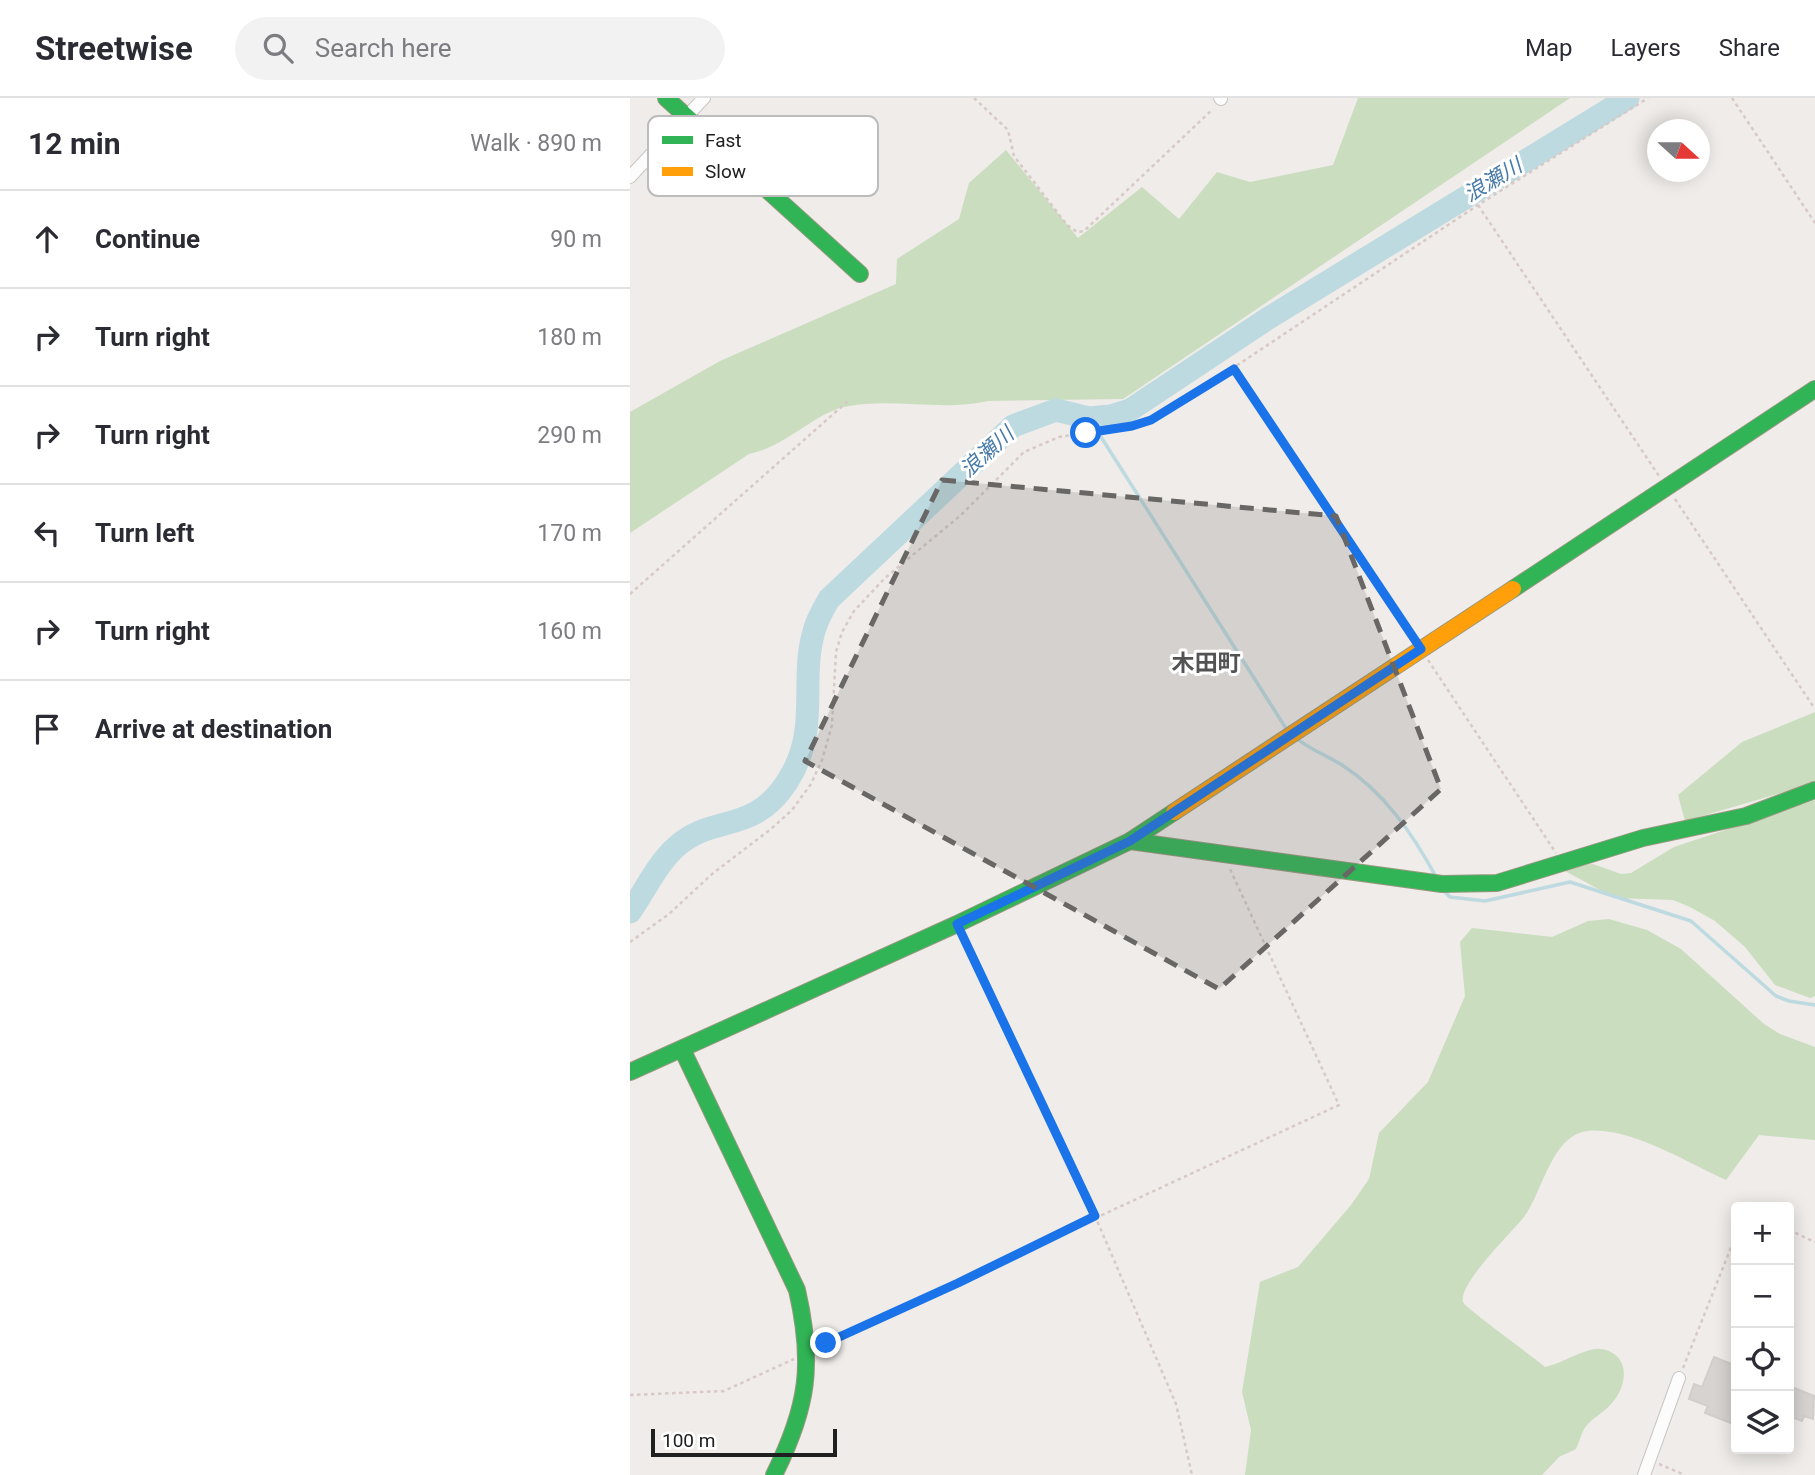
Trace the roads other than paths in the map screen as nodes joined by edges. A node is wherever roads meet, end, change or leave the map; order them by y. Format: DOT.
graph roads {
  1 [pos="666,98"];
  2 [pos="704,98"];
  3 [pos="687,116"];
  4 [pos="648,158"];
  5 [pos="630,177"];
  6 [pos="774,196"];
  7 [pos="860,275"];
  8 [pos="1815,389"];
  9 [pos="1815,790"];
  10 [pos="1130,841"];
  11 [pos="682,1049"];
  12 [pos="630,1073"];
  13 [pos="1679,1378"];
  14 [pos="774,1475"];
  15 [pos="1643,1475"];
  1 -- 3 [label="street"];
  2 -- 3 [label="street"];
  4 -- 5 [label="street"];
  6 -- 7 [label="street"];
  8 -- 10 [label="street"];
  9 -- 10 [label="street"];
  10 -- 11 [label="street"];
  11 -- 12 [label="street"];
  11 -- 14 [label="street"];
  13 -- 15 [label="street"];
}
